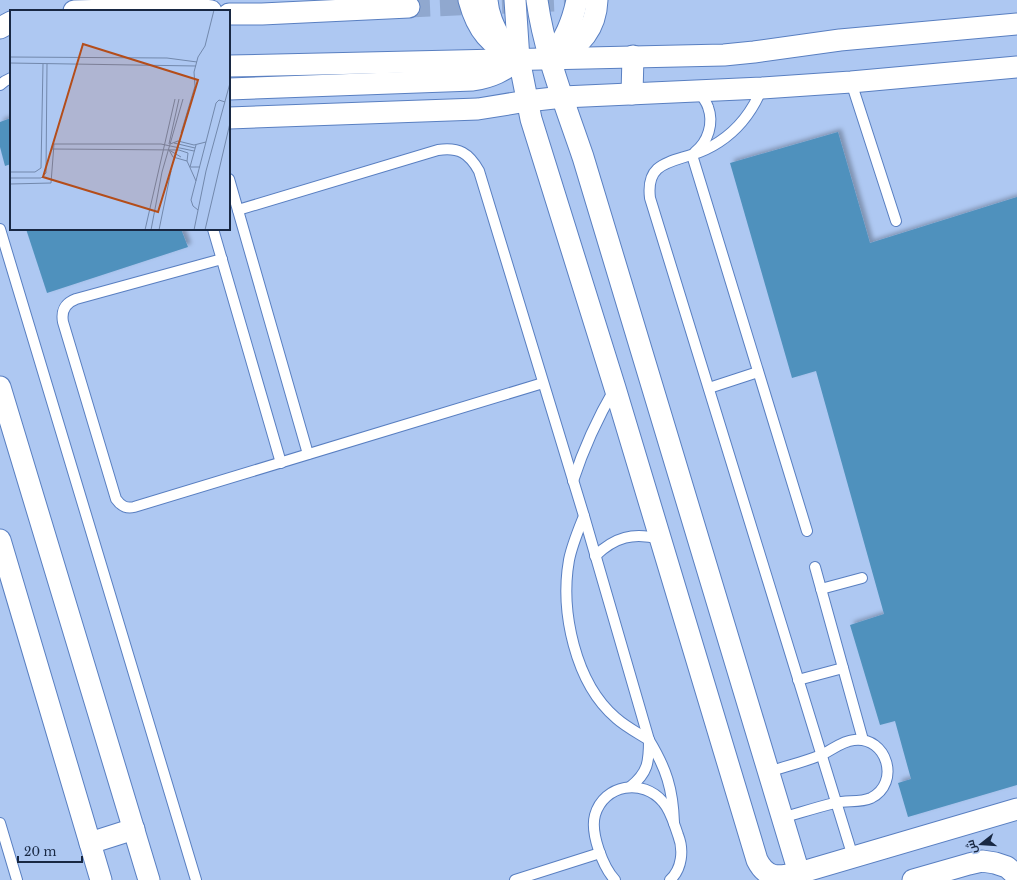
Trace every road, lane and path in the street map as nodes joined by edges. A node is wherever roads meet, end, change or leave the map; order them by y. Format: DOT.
graph roads {
  1 [pos="469,0"];
  2 [pos="487,0"];
  3 [pos="515,0"];
  4 [pos="537,0"];
  5 [pos="577,0"];
  6 [pos="597,0"];
  7 [pos="409,7"];
  8 [pos="110,10"];
  9 [pos="202,10"];
  10 [pos="230,14"];
  11 [pos="10,23"];
  12 [pos="1017,24"];
  13 [pos="0,28"];
  14 [pos="633,56"];
  15 [pos="520,58"];
  16 [pos="551,58"];
  17 [pos="230,66"];
  18 [pos="1017,67"];
  19 [pos="10,78"];
  20 [pos="852,82"];
  21 [pos="0,85"];
  22 [pos="762,88"];
  23 [pos="230,89"];
  24 [pos="698,91"];
  25 [pos="632,94"];
  26 [pos="563,97"];
  27 [pos="527,100"];
  28 [pos="230,118"];
  29 [pos="692,155"];
  30 [pos="230,182"];
  31 [pos="238,210"];
  32 [pos="896,221"];
  33 [pos="0,229"];
  34 [pos="213,230"];
  35 [pos="222,259"];
  36 [pos="758,372"];
  37 [pos="543,383"];
  38 [pos="0,387"];
  39 [pos="615,388"];
  40 [pos="709,388"];
  41 [pos="308,454"];
  42 [pos="281,463"];
  43 [pos="573,481"];
  44 [pos="584,516"];
  45 [pos="807,531"];
  46 [pos="660,539"];
  47 [pos="0,540"];
  48 [pos="595,556"];
  49 [pos="815,568"];
  50 [pos="862,578"];
  51 [pos="821,589"];
  52 [pos="843,668"];
  53 [pos="798,680"];
  54 [pos="649,740"];
  55 [pos="863,740"];
  56 [pos="822,754"];
  57 [pos="769,772"];
  58 [pos="630,787"];
  59 [pos="836,803"];
  60 [pos="1017,809"];
  61 [pos="782,818"];
  62 [pos="674,822"];
  63 [pos="0,823"];
  64 [pos="134,829"];
  65 [pos="90,843"];
  66 [pos="600,853"];
  67 [pos="853,857"];
  68 [pos="799,873"];
  69 [pos="1007,874"];
  70 [pos="17,880"];
  71 [pos="101,880"];
  72 [pos="149,880"];
  73 [pos="196,880"];
  74 [pos="515,880"];
  75 [pos="615,880"];
  76 [pos="670,880"];
  77 [pos="913,880"];
  1 -- 15 [label="street"];
  2 -- 15 [label="street"];
  3 -- 15 [label="street"];
  4 -- 16 [label="street"];
  5 -- 16 [label="street"];
  6 -- 16 [label="street"];
  7 -- 10 [label="street"];
  8 -- 9 [label="street"];
  11 -- 13 [label="street"];
  12 -- 14 [label="street"];
  14 -- 16 [label="street"];
  14 -- 25 [label="street"];
  15 -- 16 [label="street"];
  15 -- 17 [label="street"];
  15 -- 23 [label="street"];
  15 -- 27 [label="street"];
  16 -- 26 [label="street"];
  18 -- 20 [label="street"];
  19 -- 21 [label="lane"];
  20 -- 22 [label="street"];
  20 -- 32 [label="lane"];
  22 -- 24 [label="street"];
  22 -- 29 [label="lane"];
  24 -- 25 [label="street"];
  24 -- 29 [label="lane"];
  25 -- 26 [label="street"];
  26 -- 27 [label="street"];
  26 -- 57 [label="street"];
  27 -- 28 [label="street"];
  27 -- 39 [label="street"];
  29 -- 36 [label="lane"];
  29 -- 40 [label="lane"];
  30 -- 31 [label="lane"];
  31 -- 37 [label="lane"];
  31 -- 41 [label="lane"];
  33 -- 73 [label="lane"];
  34 -- 35 [label="lane"];
  35 -- 42 [label="lane"];
  35 -- 42 [label="lane"];
  36 -- 40 [label="lane"];
  36 -- 45 [label="lane"];
  37 -- 41 [label="lane"];
  37 -- 43 [label="lane"];
  38 -- 64 [label="street"];
  39 -- 43 [label="lane"];
  39 -- 46 [label="street"];
  40 -- 53 [label="lane"];
  41 -- 42 [label="lane"];
  43 -- 44 [label="lane"];
  44 -- 48 [label="lane"];
  44 -- 54 [label="lane"];
  46 -- 48 [label="lane"];
  46 -- 68 [label="street"];
  47 -- 65 [label="street"];
  48 -- 54 [label="lane"];
  49 -- 51 [label="lane"];
  50 -- 51 [label="lane"];
  51 -- 52 [label="lane"];
  52 -- 53 [label="lane"];
  52 -- 55 [label="lane"];
  53 -- 56 [label="lane"];
  54 -- 58 [label="lane"];
  54 -- 62 [label="lane"];
  55 -- 56 [label="lane"];
  55 -- 59 [label="lane"];
  56 -- 57 [label="lane"];
  56 -- 59 [label="lane"];
  57 -- 61 [label="street"];
  58 -- 62 [label="lane"];
  58 -- 66 [label="lane"];
  59 -- 61 [label="lane"];
  59 -- 67 [label="lane"];
  60 -- 67 [label="street"];
  61 -- 68 [label="street"];
  62 -- 76 [label="lane"];
  63 -- 70 [label="lane"];
  64 -- 65 [label="street"];
  64 -- 72 [label="street"];
  65 -- 71 [label="street"];
  66 -- 74 [label="lane"];
  66 -- 75 [label="lane"];
  67 -- 68 [label="street"];
  69 -- 77 [label="street"];
}
